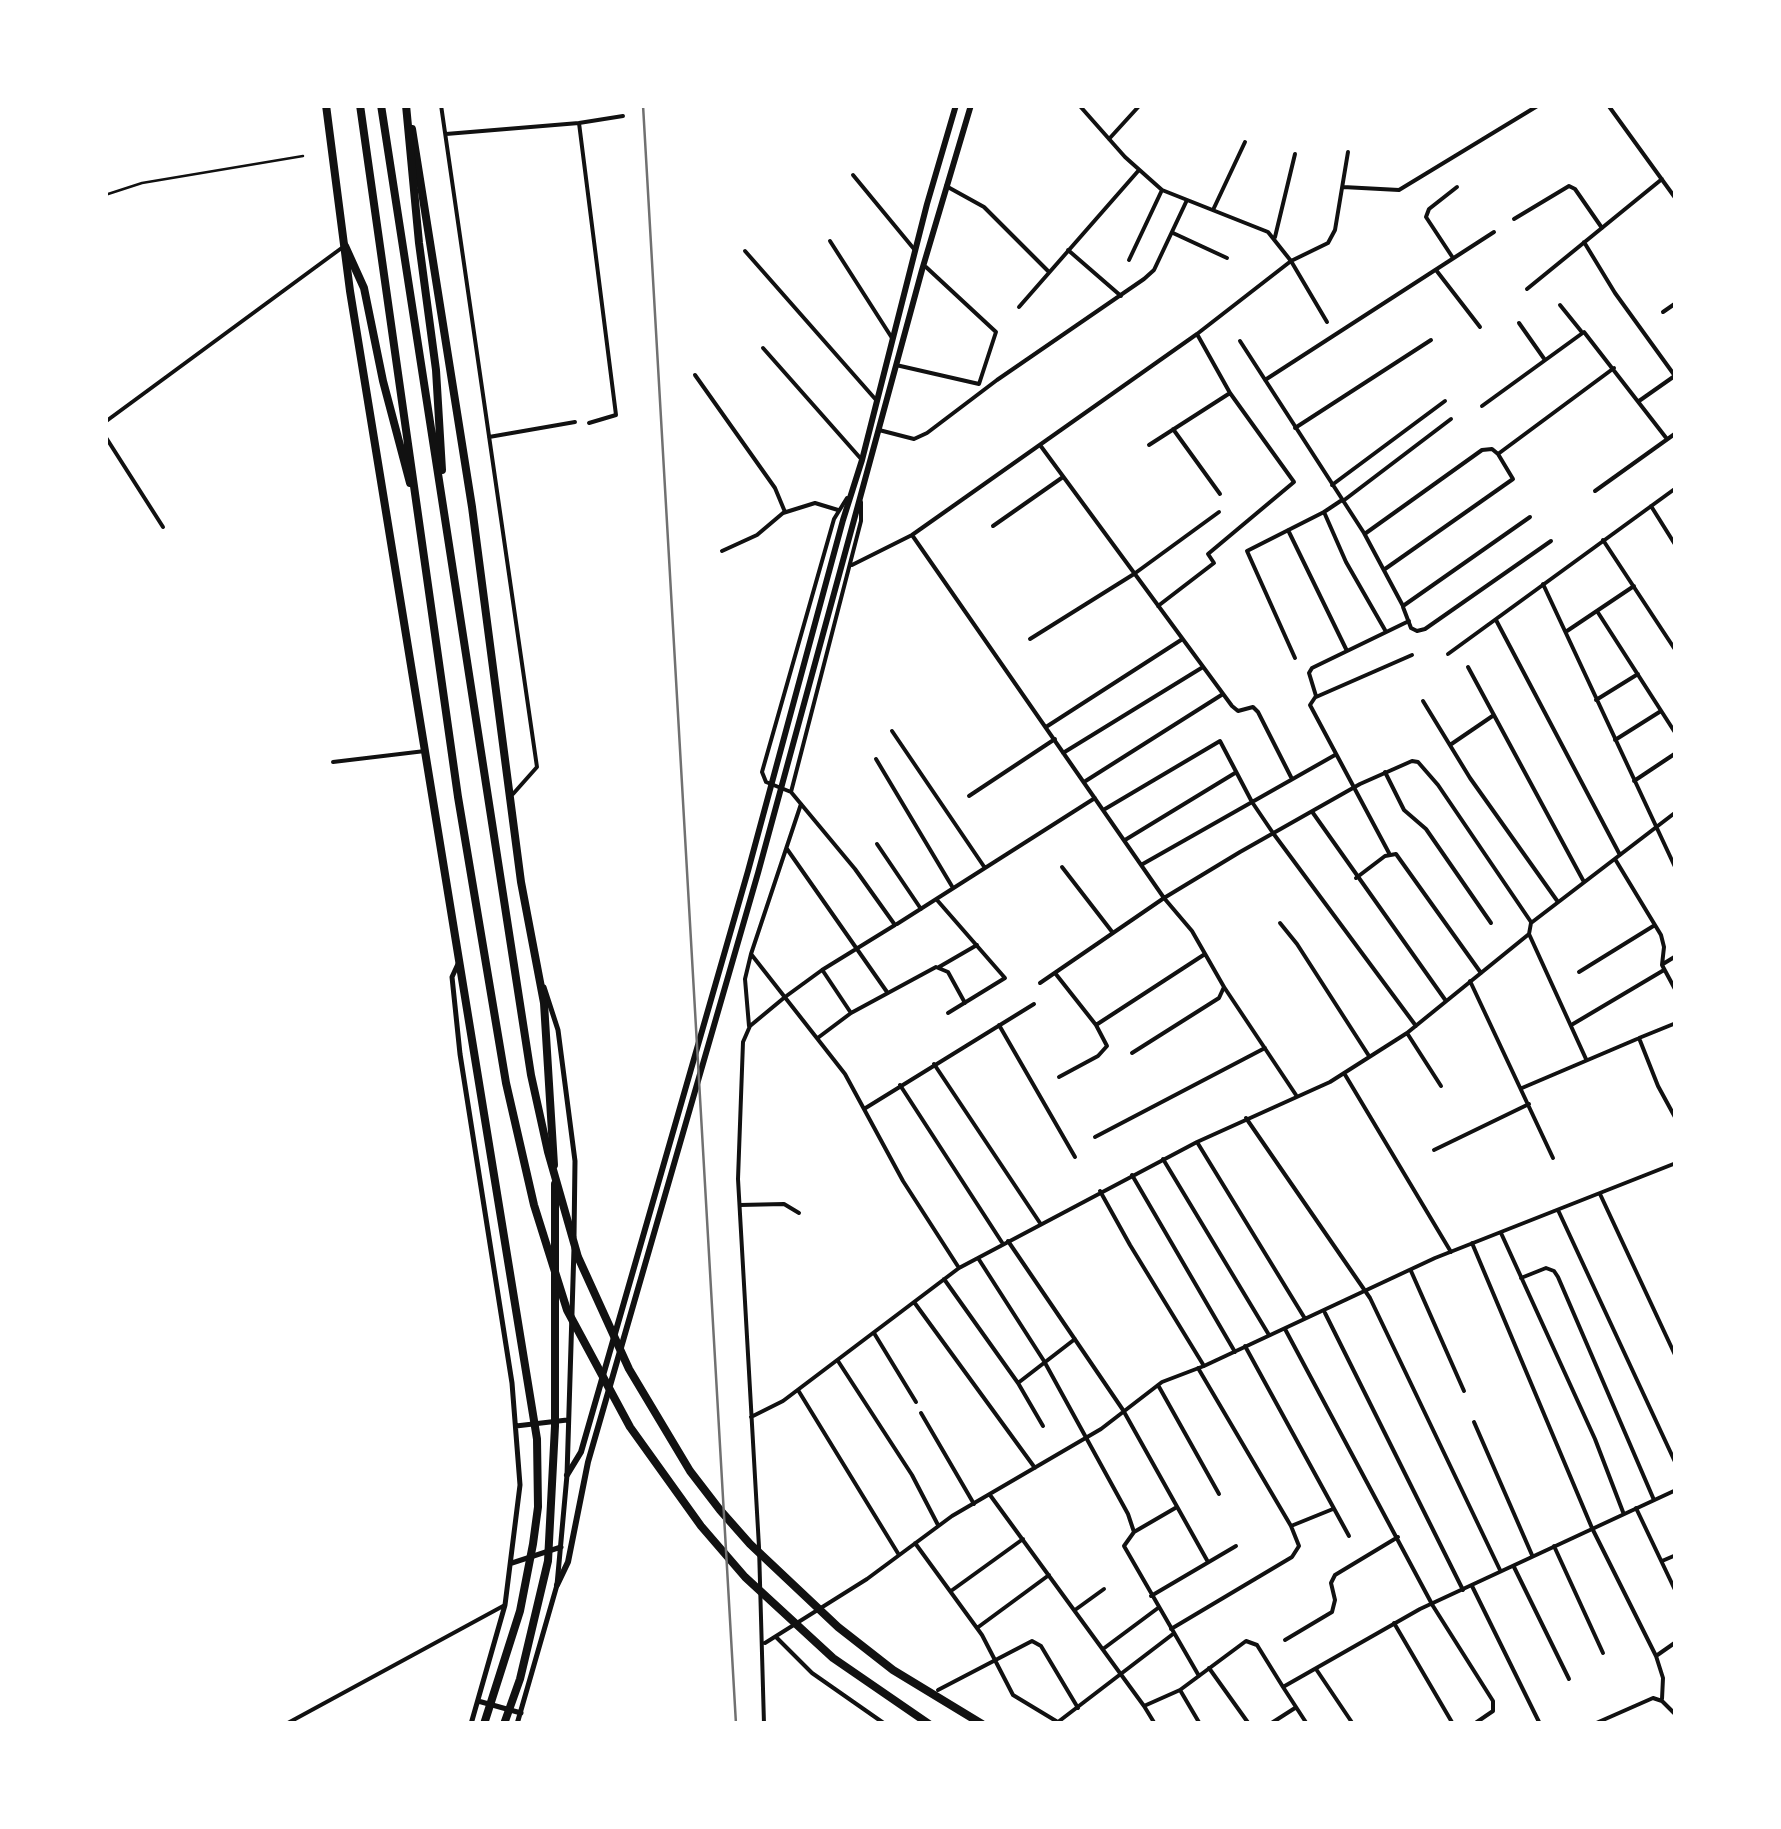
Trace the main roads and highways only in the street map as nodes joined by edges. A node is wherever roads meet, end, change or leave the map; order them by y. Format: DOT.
graph roads {
  1 [pos="326,105"];
  2 [pos="360,105"];
  3 [pos="381,105"];
  4 [pos="407,105"];
  5 [pos="956,105"];
  6 [pos="971,105"];
  7 [pos="345,246"];
  8 [pos="445,514"];
  9 [pos="419,516"];
  10 [pos="845,532"];
  11 [pos="568,1475"];
  12 [pos="558,1585"];
  13 [pos="484,1724"];
  14 [pos="504,1724"];
  15 [pos="929,1724"];
  16 [pos="982,1724"];
  1 -- 7 [label="highway"];
  2 -- 9 [label="highway"];
  3 -- 8 [label="highway"];
  4 -- 8 [label="highway"];
  4 -- 14 [label="highway"];
  5 -- 10 [label="main road"];
  6 -- 10 [label="main road"];
  7 -- 9 [label="highway"];
  7 -- 13 [label="highway"];
  8 -- 16 [label="highway"];
  9 -- 15 [label="highway"];
  10 -- 11 [label="main road"];
  10 -- 12 [label="main road"];
}
